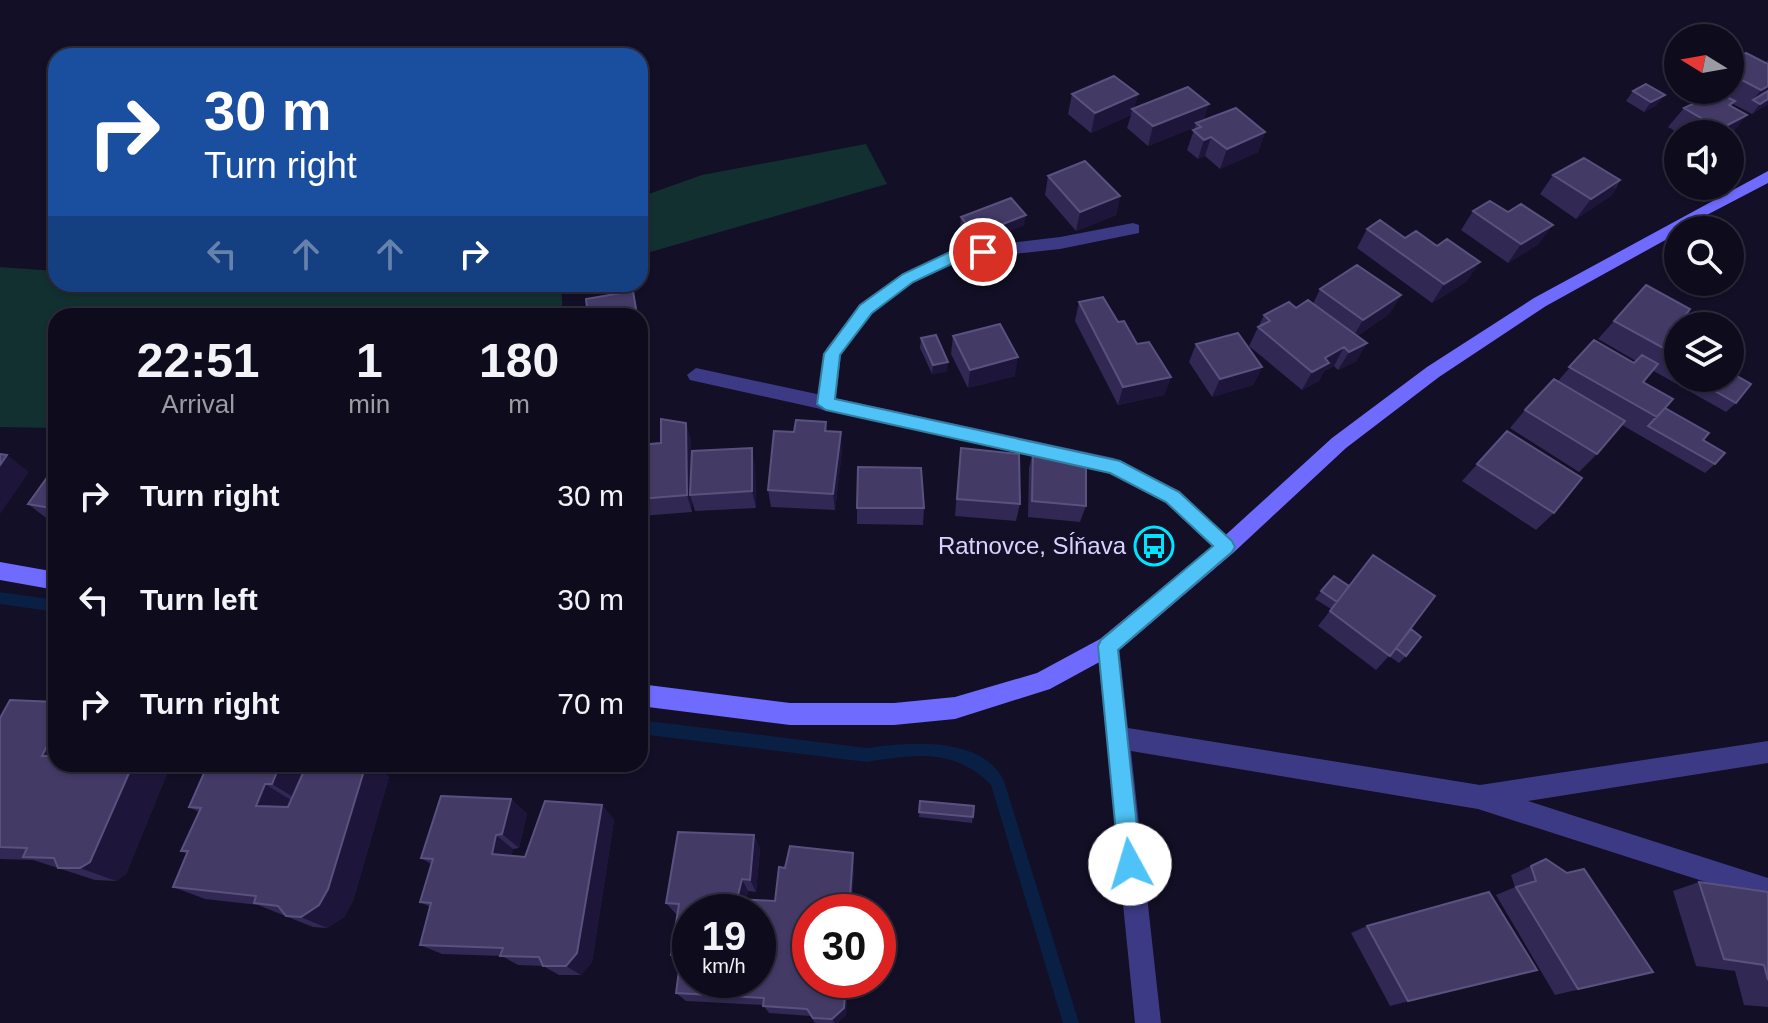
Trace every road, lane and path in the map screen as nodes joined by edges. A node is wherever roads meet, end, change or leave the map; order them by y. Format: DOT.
graph roads {
  1 [pos="1768,176"];
  2 [pos="1133,229"];
  3 [pos="696,375"];
  4 [pos="826,404"];
  5 [pos="1226,547"];
  6 [pos="0,571"];
  7 [pos="48,580"];
  8 [pos="1108,646"];
  9 [pos="648,696"];
  10 [pos="1116,737"];
  11 [pos="1768,752"];
  12 [pos="1480,797"];
  13 [pos="1768,890"];
  14 [pos="1148,1023"];
  1 -- 5 [label="main road"];
  2 -- 4 [label="street"];
  3 -- 4 [label="street"];
  4 -- 5 [label="street"];
  5 -- 8 [label="main road"];
  6 -- 7 [label="main road"];
  8 -- 9 [label="main road"];
  8 -- 10 [label="street"];
  10 -- 12 [label="street"];
  10 -- 14 [label="street"];
  11 -- 12 [label="street"];
  12 -- 13 [label="street"];
}
